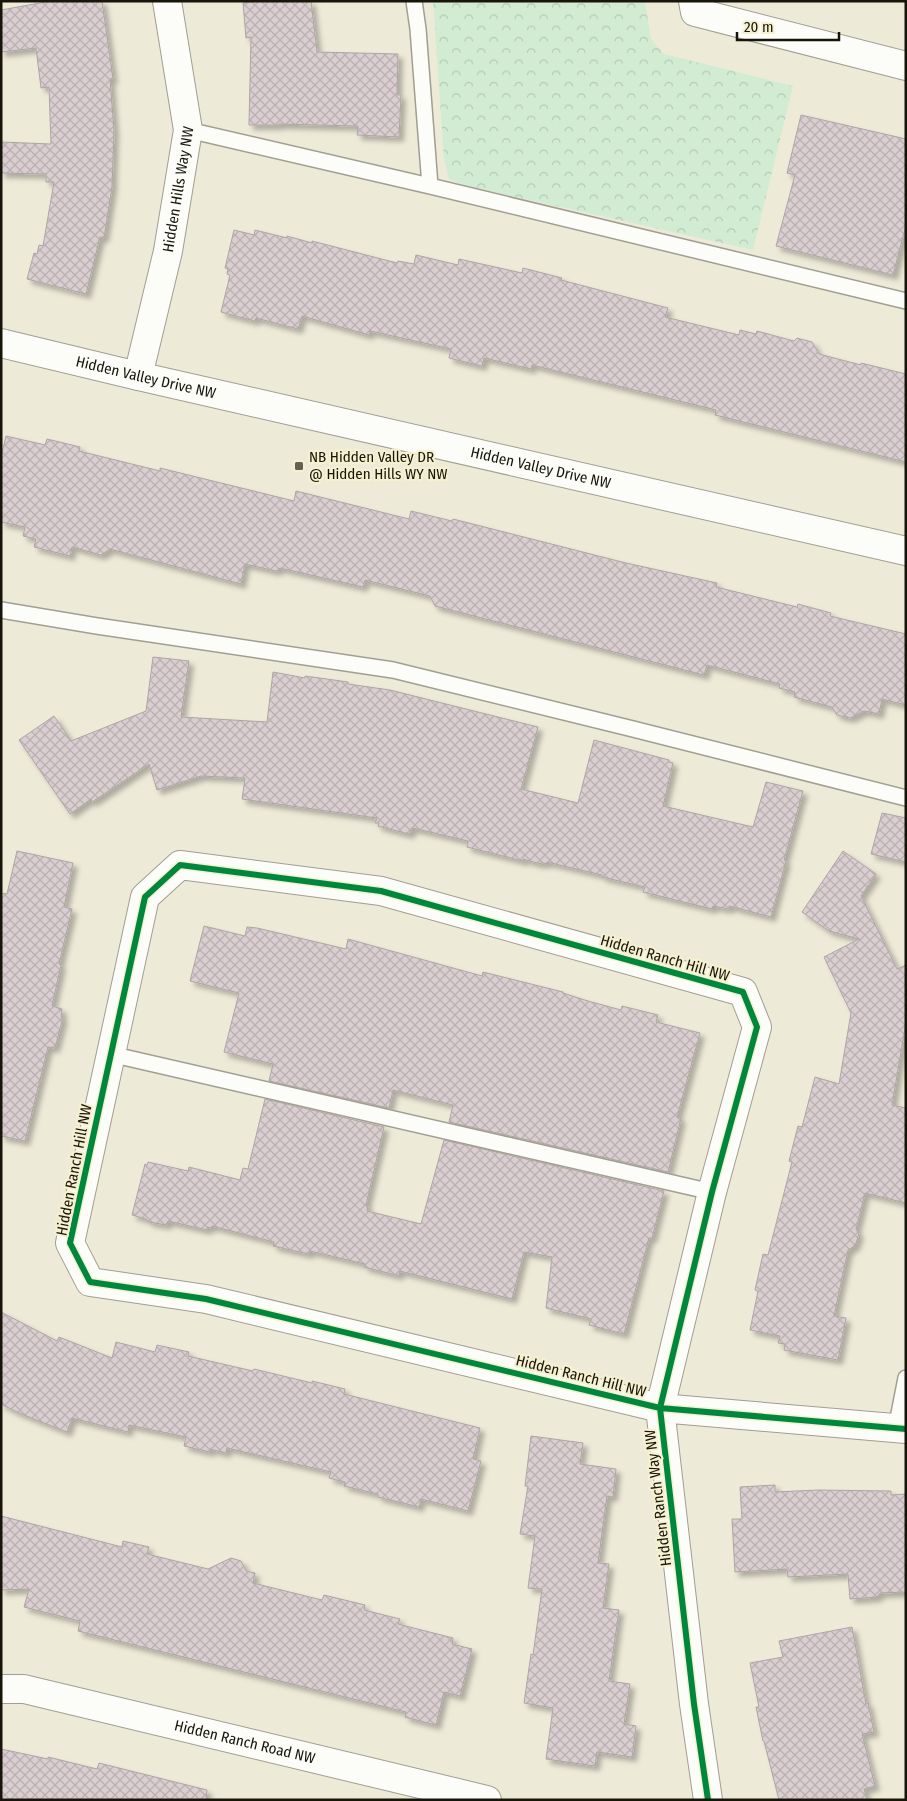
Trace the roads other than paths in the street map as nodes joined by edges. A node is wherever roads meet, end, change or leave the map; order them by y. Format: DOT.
graph roads {
  1 [pos="167,1"];
  2 [pos="414,1"];
  3 [pos="693,1"];
  4 [pos="906,66"];
  5 [pos="188,130"];
  6 [pos="430,186"];
  7 [pos="906,301"];
  8 [pos="1,343"];
  9 [pos="138,376"];
  10 [pos="906,551"];
  11 [pos="1,610"];
  12 [pos="906,798"];
  13 [pos="110,1054"];
  14 [pos="712,1192"];
  15 [pos="906,1378"];
  16 [pos="660,1408"];
  17 [pos="901,1429"];
  18 [pos="1,1689"];
  19 [pos="487,1800"];
  20 [pos="708,1800"];
  1 -- 5 [label="street, Hidden Hills Way NW"];
  2 -- 6 [label="lane"];
  3 -- 4 [label="street"];
  5 -- 6 [label="lane"];
  5 -- 9 [label="street, Hidden Hills Way NW"];
  6 -- 7 [label="lane"];
  8 -- 9 [label="street, Hidden Valley Drive NW"];
  9 -- 10 [label="street, Hidden Valley Drive NW"];
  11 -- 12 [label="lane"];
  13 -- 14 [label="lane"];
  13 -- 14 [label="street, Hidden Ranch Hill NW"];
  13 -- 16 [label="street, Hidden Ranch Hill NW"];
  14 -- 16 [label="street, Hidden Ranch Hill NW"];
  15 -- 17 [label="lane"];
  16 -- 17 [label="street, Hidden Ranch Way NW"];
  16 -- 20 [label="street, Hidden Ranch Way NW"];
  18 -- 19 [label="street, Hidden Ranch Road NW"];
}
